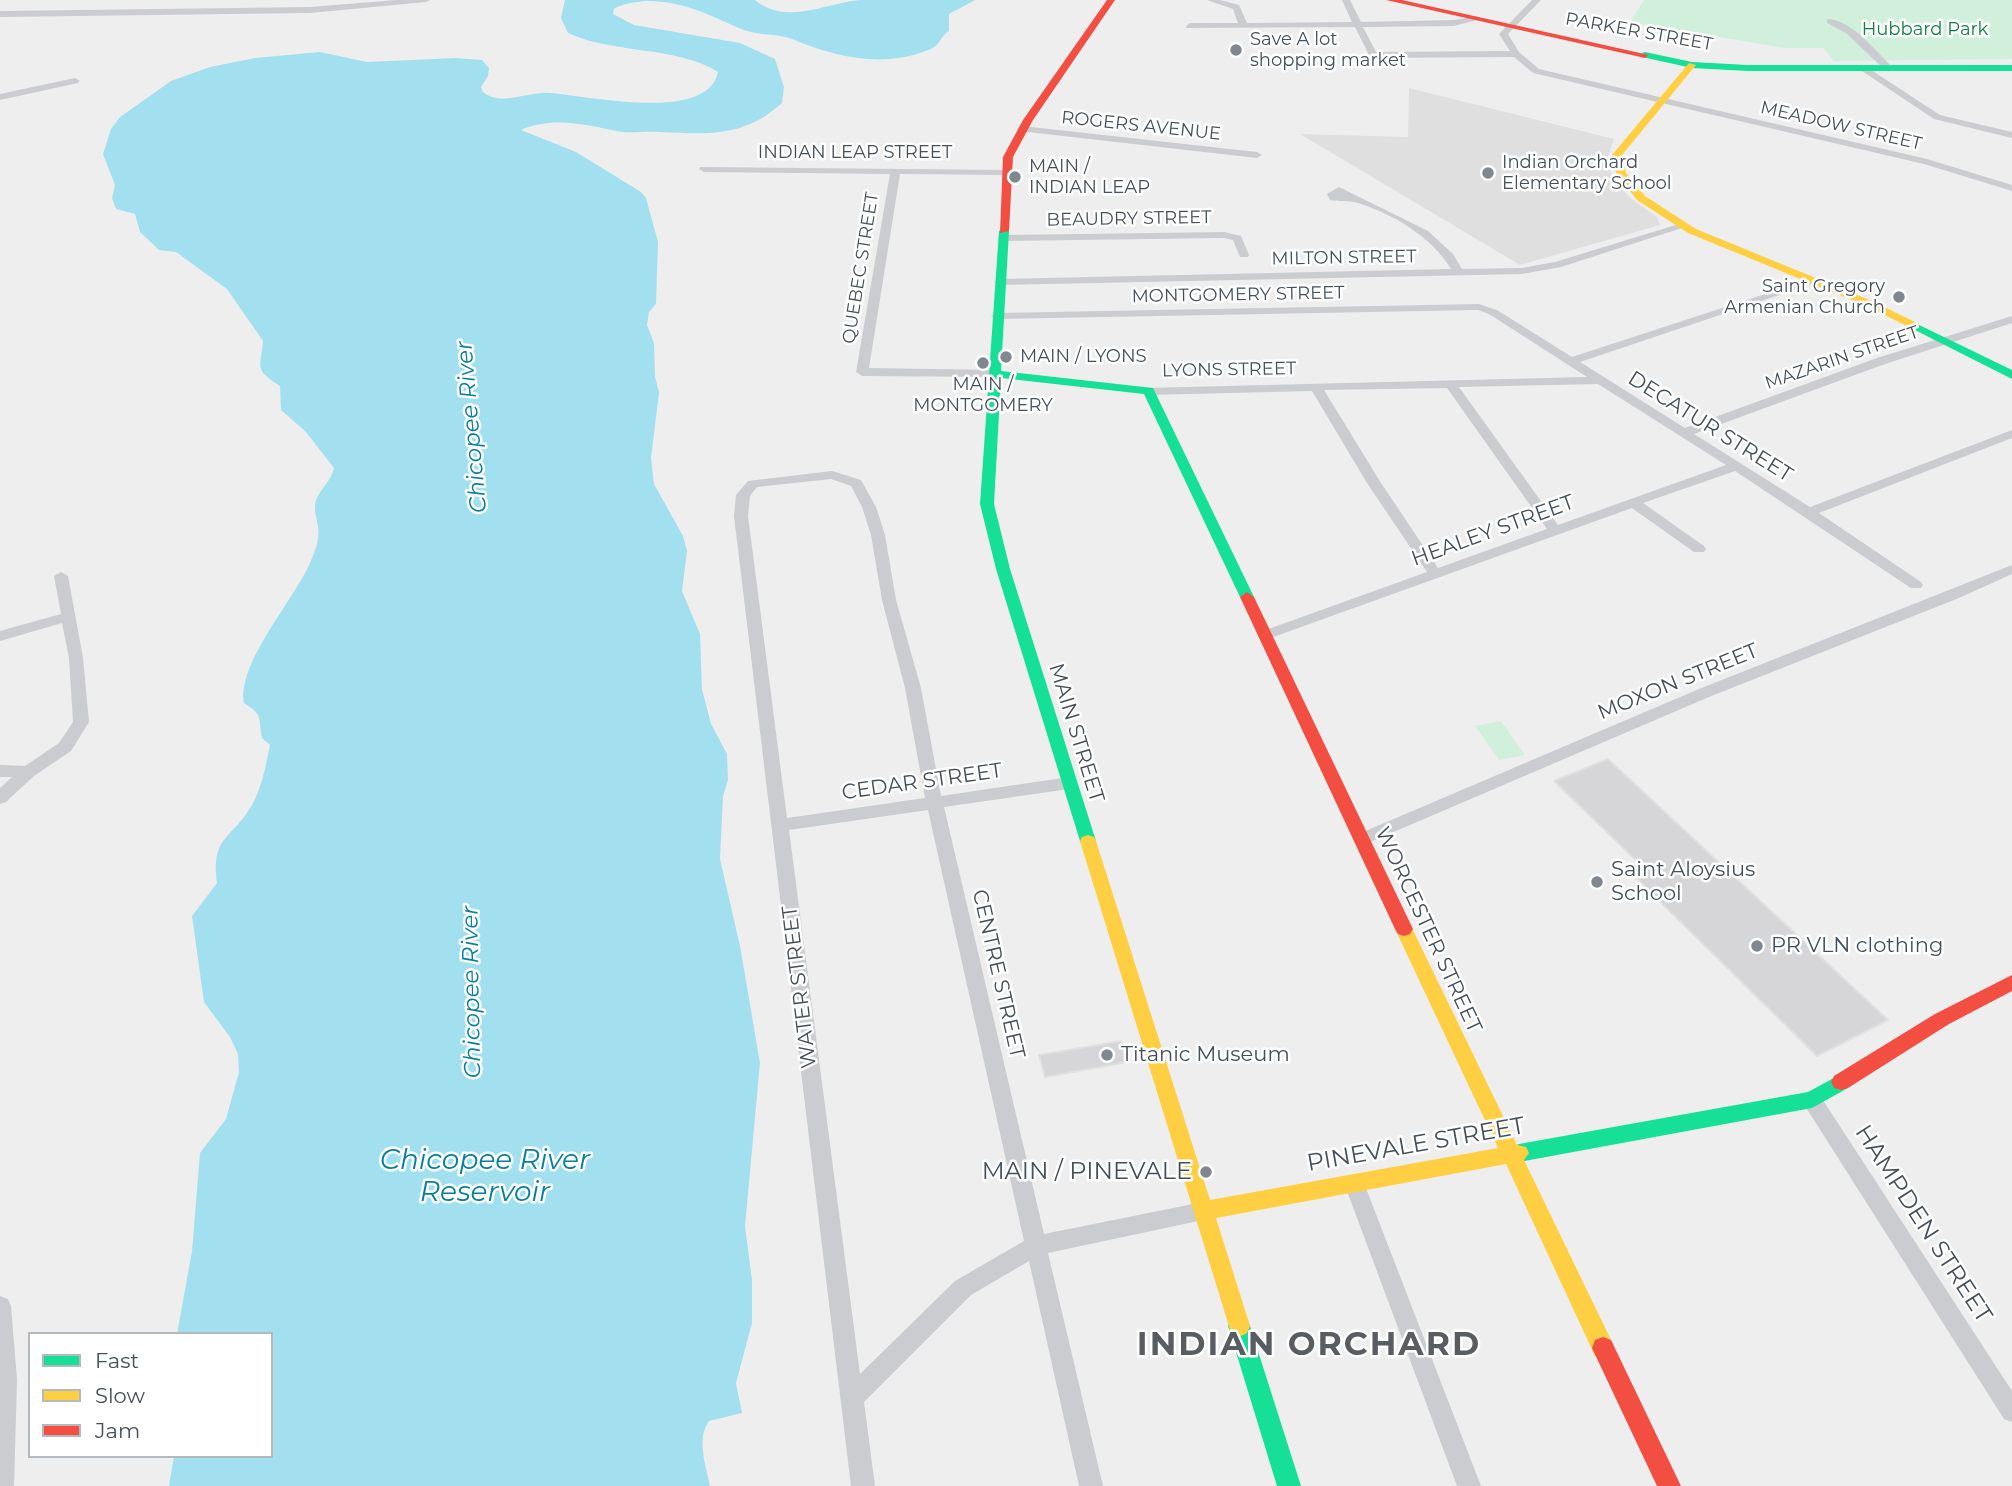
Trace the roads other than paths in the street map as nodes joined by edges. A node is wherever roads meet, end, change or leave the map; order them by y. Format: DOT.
graph roads {
  1 [pos="174,0"];
  2 [pos="283,0"];
  3 [pos="426,0"];
  4 [pos="1111,0"];
  5 [pos="1211,0"];
  6 [pos="1346,0"];
  7 [pos="1390,0"];
  8 [pos="1537,0"];
  9 [pos="396,2"];
  10 [pos="1425,3"];
  11 [pos="171,10"];
  12 [pos="280,10"];
  13 [pos="0,14"];
  14 [pos="1477,19"];
  15 [pos="1830,21"];
  16 [pos="1358,25"];
  17 [pos="1190,26"];
  18 [pos="1244,26"];
  19 [pos="1510,26"];
  20 [pos="1516,54"];
  21 [pos="1692,65"];
  22 [pos="2012,68"];
  23 [pos="1864,69"];
  24 [pos="1889,69"];
  25 [pos="75,81"];
  26 [pos="0,97"];
  27 [pos="1661,101"];
  28 [pos="1022,129"];
  29 [pos="2012,135"];
  30 [pos="1256,155"];
  31 [pos="704,169"];
  32 [pos="895,170"];
  33 [pos="1006,172"];
  34 [pos="2012,188"];
  35 [pos="1359,199"];
  36 [pos="1683,226"];
  37 [pos="1003,238"];
  38 [pos="1244,255"];
  39 [pos="1459,273"];
  40 [pos="1815,281"];
  41 [pos="1000,282"];
  42 [pos="1479,308"];
  43 [pos="997,316"];
  44 [pos="2012,318"];
  45 [pos="1942,342"];
  46 [pos="1572,361"];
  47 [pos="862,372"];
  48 [pos="997,374"];
  49 [pos="2012,375"];
  50 [pos="1598,380"];
  51 [pos="1451,385"];
  52 [pos="1317,388"];
  53 [pos="1149,391"];
  54 [pos="1684,433"];
  55 [pos="2012,434"];
  56 [pos="1735,466"];
  57 [pos="747,488"];
  58 [pos="1634,503"];
  59 [pos="1809,512"];
  60 [pos="1555,531"];
  61 [pos="1699,549"];
  62 [pos="2012,569"];
  63 [pos="1435,573"];
  64 [pos="61,576"];
  65 [pos="1916,585"];
  66 [pos="70,617"];
  67 [pos="1265,635"];
  68 [pos="0,636"];
  69 [pos="0,771"];
  70 [pos="28,772"];
  71 [pos="1069,783"];
  72 [pos="0,798"];
  73 [pos="934,801"];
  74 [pos="781,825"];
  75 [pos="1362,839"];
  76 [pos="2012,982"];
  77 [pos="1812,1100"];
  78 [pos="1510,1155"];
  79 [pos="1354,1184"];
  80 [pos="1203,1211"];
  81 [pos="1035,1245"];
  82 [pos="0,1306"];
  83 [pos="854,1396"];
  84 [pos="2012,1411"];
  85 [pos="2,1486"];
  86 [pos="863,1486"];
  87 [pos="1091,1486"];
  88 [pos="1289,1486"];
  89 [pos="1469,1486"];
  90 [pos="1669,1486"];
  1 -- 11 [label="street"];
  2 -- 12 [label="street"];
  3 -- 9 [label="street"];
  4 -- 28 [label="main road, MAIN STREET"];
  5 -- 18 [label="street"];
  6 -- 16 [label="street"];
  7 -- 10 [label="main road, PARKER STREET"];
  8 -- 19 [label="street"];
  9 -- 12 [label="street"];
  10 -- 14 [label="main road, PARKER STREET"];
  11 -- 12 [label="street"];
  11 -- 13 [label="street"];
  14 -- 16 [label="street"];
  14 -- 19 [label="main road, PARKER STREET"];
  15 -- 24 [label="street"];
  16 -- 18 [label="street"];
  16 -- 20 [label="street"];
  17 -- 18 [label="street"];
  19 -- 20 [label="street"];
  19 -- 21 [label="main road, PARKER STREET"];
  20 -- 27 [label="street, MEADOW STREET"];
  21 -- 23 [label="main road, PARKER STREET"];
  21 -- 27 [label="main road"];
  22 -- 24 [label="main road, PARKER STREET"];
  23 -- 24 [label="main road, PARKER STREET"];
  23 -- 29 [label="street"];
  25 -- 26 [label="street"];
  27 -- 34 [label="street, MEADOW STREET"];
  27 -- 36 [label="main road"];
  28 -- 30 [label="street, ROGERS AVENUE"];
  28 -- 33 [label="main road, MAIN STREET"];
  31 -- 32 [label="street, INDIAN LEAP STREET"];
  32 -- 33 [label="street, INDIAN LEAP STREET"];
  32 -- 47 [label="street, QUEBEC STREET"];
  33 -- 37 [label="main road, MAIN STREET"];
  35 -- 39 [label="street"];
  36 -- 39 [label="street, MILTON STREET"];
  36 -- 40 [label="main road"];
  37 -- 38 [label="street, BEAUDRY STREET"];
  37 -- 41 [label="main road, MAIN STREET"];
  39 -- 41 [label="street, MILTON STREET"];
  40 -- 45 [label="main road"];
  40 -- 46 [label="street"];
  41 -- 43 [label="main road, MAIN STREET"];
  42 -- 43 [label="street, MONTGOMERY STREET"];
  42 -- 46 [label="street, DECATUR STREET"];
  43 -- 48 [label="main road, MAIN STREET"];
  44 -- 45 [label="street, MAZARIN STREET"];
  45 -- 49 [label="main road"];
  45 -- 54 [label="street, MAZARIN STREET"];
  46 -- 50 [label="street, DECATUR STREET"];
  47 -- 48 [label="street, LYONS STREET"];
  48 -- 53 [label="main road, LYONS STREET"];
  48 -- 71 [label="main road, MAIN STREET"];
  50 -- 51 [label="street, LYONS STREET"];
  50 -- 54 [label="street, DECATUR STREET"];
  51 -- 52 [label="street, LYONS STREET"];
  51 -- 60 [label="street"];
  52 -- 53 [label="street, LYONS STREET"];
  52 -- 63 [label="street"];
  53 -- 67 [label="main road, WORCESTER STREET"];
  54 -- 56 [label="street, DECATUR STREET"];
  55 -- 59 [label="street"];
  56 -- 58 [label="street, HEALEY STREET"];
  56 -- 59 [label="street, DECATUR STREET"];
  57 -- 73 [label="street, CENTRE STREET"];
  57 -- 74 [label="street, WATER STREET"];
  58 -- 60 [label="street, HEALEY STREET"];
  58 -- 61 [label="street"];
  59 -- 65 [label="street, DECATUR STREET"];
  60 -- 63 [label="street, HEALEY STREET"];
  62 -- 75 [label="street, MOXON STREET"];
  63 -- 67 [label="street, HEALEY STREET"];
  64 -- 66 [label="street"];
  66 -- 68 [label="street"];
  66 -- 70 [label="street"];
  67 -- 75 [label="main road, WORCESTER STREET"];
  69 -- 70 [label="street"];
  70 -- 72 [label="street"];
  71 -- 73 [label="street, CEDAR STREET"];
  71 -- 80 [label="main road, MAIN STREET"];
  73 -- 74 [label="street, CEDAR STREET"];
  73 -- 81 [label="street, CENTRE STREET"];
  74 -- 83 [label="street, WATER STREET"];
  75 -- 78 [label="main road, WORCESTER STREET"];
  76 -- 77 [label="main road, PINEVALE STREET"];
  77 -- 78 [label="main road, PINEVALE STREET"];
  77 -- 84 [label="street, HAMPDEN STREET"];
  78 -- 79 [label="main road, PINEVALE STREET"];
  78 -- 90 [label="main road, WORCESTER STREET"];
  79 -- 80 [label="main road, PINEVALE STREET"];
  79 -- 89 [label="street"];
  80 -- 81 [label="street, PINEVALE STREET"];
  80 -- 88 [label="main road, MAIN STREET"];
  81 -- 83 [label="street, PINEVALE STREET"];
  81 -- 87 [label="street, CENTRE STREET"];
  82 -- 85 [label="street"];
  83 -- 86 [label="street, WATER STREET"];
}
